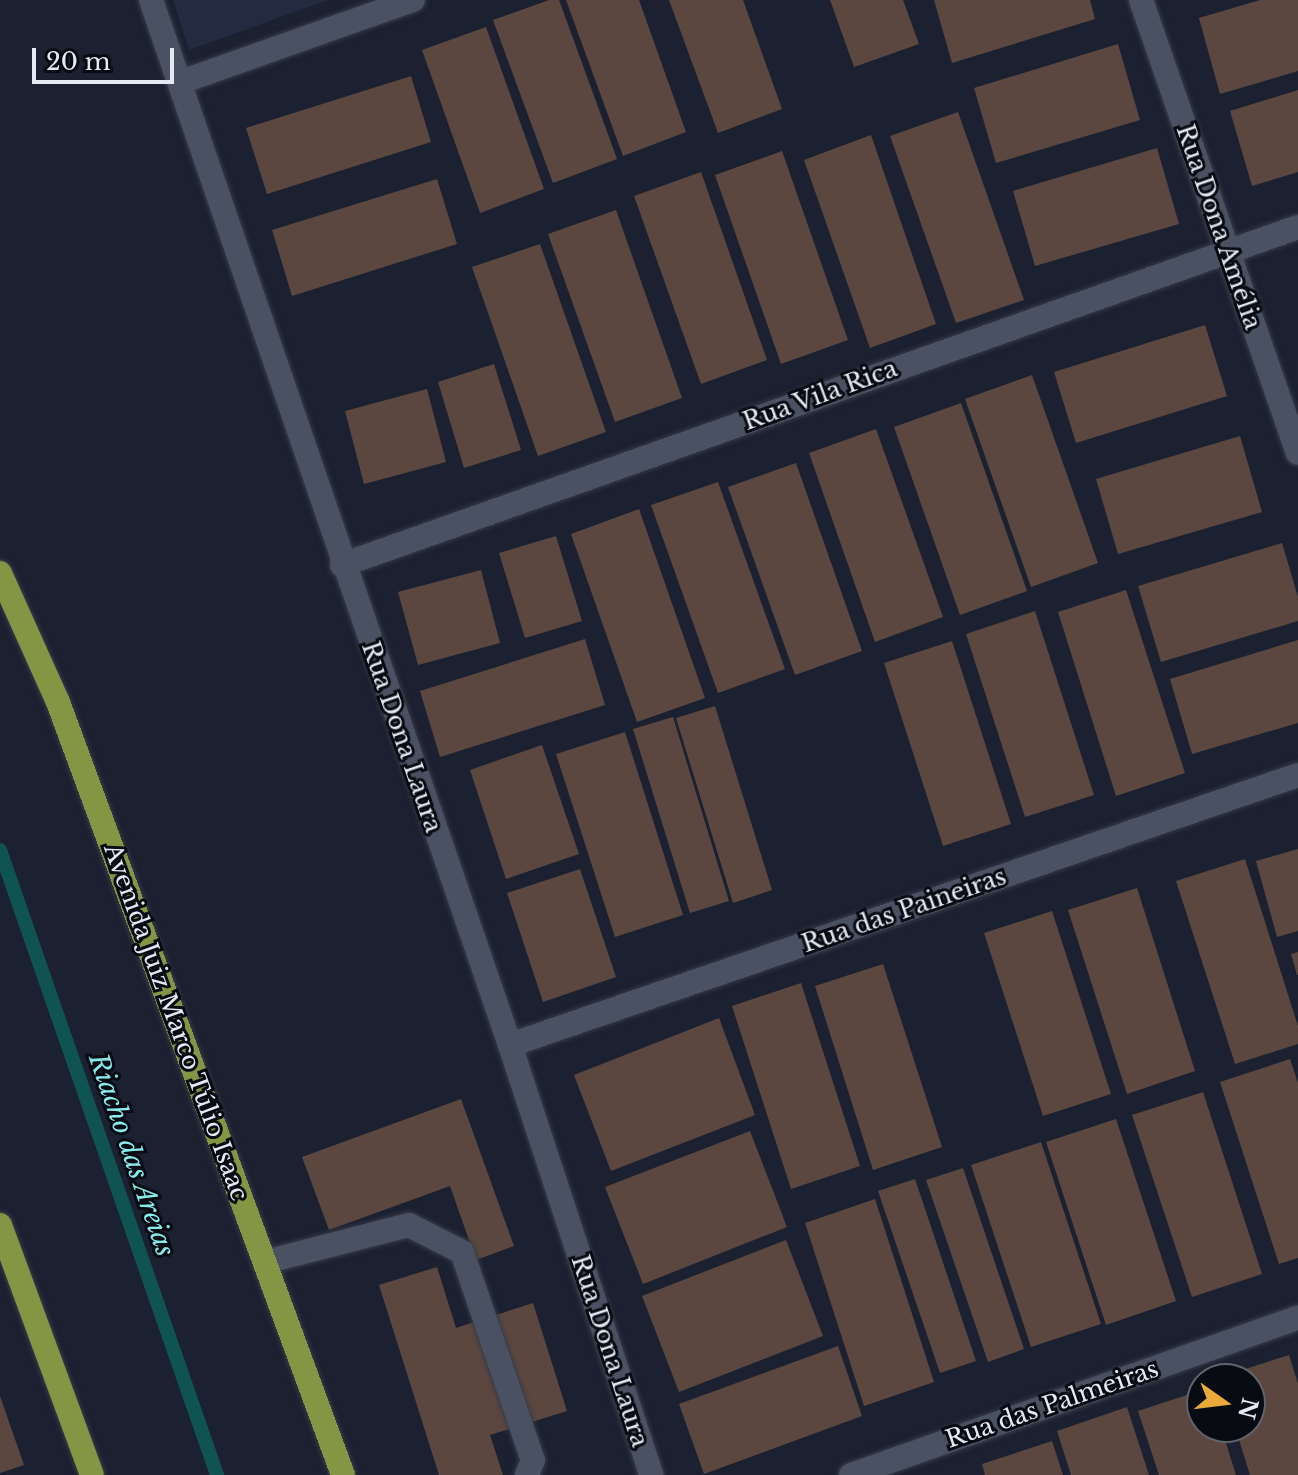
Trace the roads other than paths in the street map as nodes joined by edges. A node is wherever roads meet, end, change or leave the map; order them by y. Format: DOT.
graph roads {
  1 [pos="151,0"];
  2 [pos="413,0"];
  3 [pos="1141,0"];
  4 [pos="181,82"];
  5 [pos="1298,227"];
  6 [pos="1228,251"];
  7 [pos="1298,453"];
  8 [pos="342,565"];
  9 [pos="0,573"];
  10 [pos="1298,775"];
  11 [pos="510,1045"];
  12 [pos="0,1225"];
  13 [pos="265,1262"];
  14 [pos="1298,1318"];
  15 [pos="92,1475"];
  16 [pos="343,1475"];
  17 [pos="527,1475"];
  18 [pos="651,1475"];
  19 [pos="851,1475"];
  1 -- 4 [label="street, Rua Dona Laura"];
  2 -- 4 [label="street"];
  3 -- 6 [label="street, Rua Dona Amélia"];
  4 -- 8 [label="street, Rua Dona Laura"];
  5 -- 6 [label="street, Rua Vila Rica"];
  6 -- 7 [label="street, Rua Dona Amélia"];
  6 -- 8 [label="street, Rua Vila Rica"];
  8 -- 11 [label="street, Rua Dona Laura"];
  9 -- 13 [label="main road, Avenida Juiz Marco Túlio Isaac"];
  10 -- 11 [label="street, Rua das Paineiras"];
  11 -- 18 [label="street, Rua Dona Laura"];
  12 -- 15 [label="main road"];
  13 -- 16 [label="main road, Avenida Juiz Marco Túlio Isaac"];
  13 -- 17 [label="street"];
  14 -- 19 [label="street, Rua das Palmeiras"];
}
